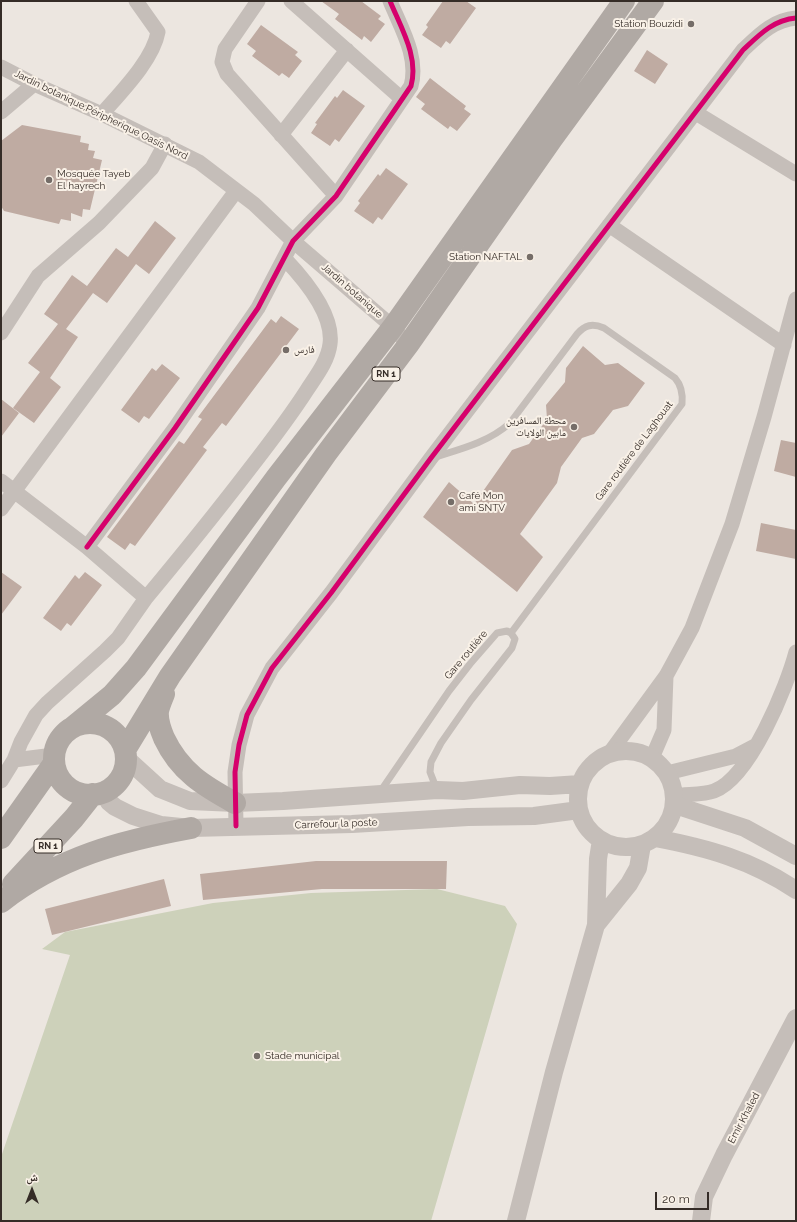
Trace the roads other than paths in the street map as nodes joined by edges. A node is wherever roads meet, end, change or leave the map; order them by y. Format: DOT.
graph roads {
  1 [pos="136,1"];
  2 [pos="258,1"];
  3 [pos="291,1"];
  4 [pos="390,1"];
  5 [pos="624,1"];
  6 [pos="653,1"];
  7 [pos="796,18"];
  8 [pos="347,50"];
  9 [pos="1,67"];
  10 [pos="34,84"];
  11 [pos="402,99"];
  12 [pos="1,112"];
  13 [pos="696,113"];
  14 [pos="102,114"];
  15 [pos="281,135"];
  16 [pos="165,144"];
  17 [pos="796,174"];
  18 [pos="236,191"];
  19 [pos="336,196"];
  20 [pos="609,225"];
  21 [pos="293,241"];
  22 [pos="285,259"];
  23 [pos="796,299"];
  24 [pos="393,327"];
  25 [pos="1,333"];
  26 [pos="408,345"];
  27 [pos="784,345"];
  28 [pos="431,458"];
  29 [pos="1,481"];
  30 [pos="14,491"];
  31 [pos="1,509"];
  32 [pos="87,547"];
  33 [pos="146,598"];
  34 [pos="511,633"];
  35 [pos="796,652"];
  36 [pos="170,676"];
  37 [pos="666,676"];
  38 [pos="73,727"];
  39 [pos="755,746"];
  40 [pos="126,754"];
  41 [pos="609,754"];
  42 [pos="652,758"];
  43 [pos="54,759"];
  44 [pos="14,760"];
  45 [pos="667,773"];
  46 [pos="1,781"];
  47 [pos="580,784"];
  48 [pos="437,790"];
  49 [pos="98,793"];
  50 [pos="378,796"];
  51 [pos="675,800"];
  52 [pos="235,803"];
  53 [pos="579,810"];
  54 [pos="236,826"];
  55 [pos="191,828"];
  56 [pos="1,838"];
  57 [pos="601,840"];
  58 [pos="649,841"];
  59 [pos="796,856"];
  60 [pos="796,890"];
  61 [pos="1,896"];
  62 [pos="1,902"];
  63 [pos="596,925"];
  64 [pos="796,1018"];
  65 [pos="516,1221"];
  66 [pos="701,1221"];
  1 -- 14 [label="street"];
  2 -- 15 [label="street"];
  3 -- 8 [label="street"];
  4 -- 11 [label="street"];
  5 -- 24 [label="highway, RN 1"];
  6 -- 26 [label="highway, RN 1"];
  7 -- 13 [label="street"];
  8 -- 11 [label="street"];
  8 -- 15 [label="street"];
  9 -- 10 [label="street, Jardin botanique;Péripherique Oasis Nord"];
  10 -- 12 [label="street"];
  10 -- 14 [label="street, Jardin botanique;Péripherique Oasis Nord"];
  11 -- 19 [label="street"];
  13 -- 17 [label="street"];
  13 -- 20 [label="street"];
  14 -- 16 [label="street, Jardin botanique;Péripherique Oasis Nord"];
  15 -- 19 [label="street"];
  16 -- 18 [label="street, Jardin botanique;Péripherique Oasis Nord"];
  16 -- 25 [label="street"];
  18 -- 21 [label="street, Jardin botanique;Péripherique Oasis Nord"];
  18 -- 30 [label="street"];
  19 -- 21 [label="street"];
  20 -- 27 [label="street"];
  20 -- 28 [label="street"];
  21 -- 22 [label="street"];
  21 -- 24 [label="street, Jardin botanique"];
  22 -- 32 [label="street"];
  22 -- 33 [label="street"];
  23 -- 27 [label="street"];
  24 -- 26 [label="street, Jardin botanique"];
  24 -- 38 [label="highway, RN 1"];
  26 -- 36 [label="highway, RN 1"];
  27 -- 37 [label="street"];
  28 -- 34 [label="lane, Gare routière de Laghouat"];
  28 -- 52 [label="street"];
  29 -- 30 [label="street"];
  30 -- 31 [label="street"];
  30 -- 32 [label="street"];
  32 -- 33 [label="street"];
  33 -- 44 [label="street"];
  34 -- 48 [label="lane"];
  34 -- 50 [label="lane, Gare routière"];
  35 -- 39 [label="street"];
  36 -- 40 [label="highway, RN 1"];
  36 -- 52 [label="highway"];
  37 -- 41 [label="street"];
  37 -- 42 [label="street"];
  38 -- 40 [label="highway"];
  38 -- 43 [label="highway"];
  39 -- 45 [label="street"];
  39 -- 51 [label="street"];
  40 -- 49 [label="highway"];
  40 -- 52 [label="street"];
  41 -- 42 [label="street"];
  41 -- 47 [label="street"];
  42 -- 45 [label="street"];
  43 -- 44 [label="street"];
  43 -- 49 [label="highway"];
  43 -- 56 [label="highway"];
  44 -- 46 [label="street"];
  45 -- 51 [label="street"];
  47 -- 48 [label="street"];
  47 -- 53 [label="street"];
  48 -- 50 [label="street"];
  49 -- 55 [label="street, Carrefour la poste"];
  49 -- 61 [label="highway, RN 1"];
  50 -- 52 [label="street"];
  51 -- 58 [label="street"];
  51 -- 59 [label="street"];
  52 -- 54 [label="street"];
  53 -- 54 [label="street, Carrefour la poste"];
  53 -- 57 [label="street"];
  54 -- 55 [label="street, Carrefour la poste"];
  55 -- 62 [label="highway"];
  57 -- 58 [label="street"];
  57 -- 63 [label="street"];
  58 -- 60 [label="street"];
  58 -- 63 [label="street"];
  63 -- 65 [label="street"];
  64 -- 66 [label="street, Emir Khaled"];
}
